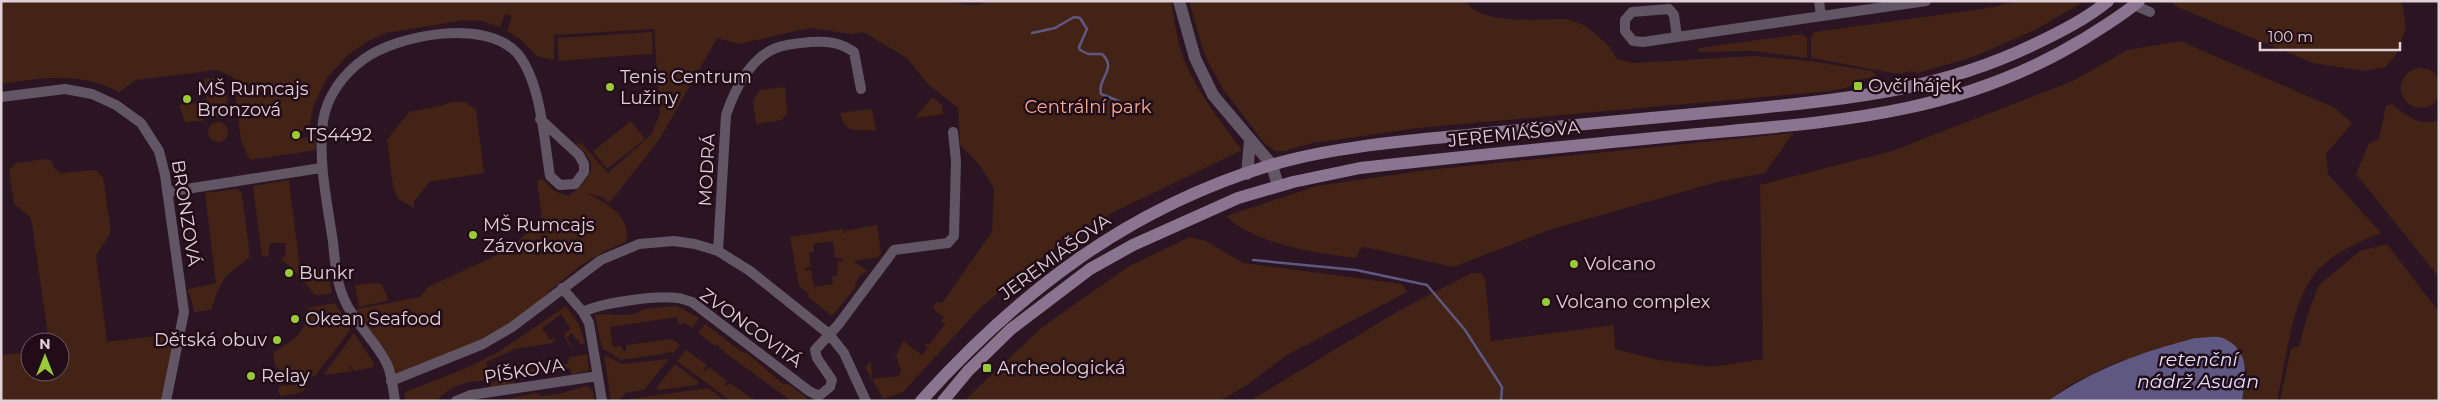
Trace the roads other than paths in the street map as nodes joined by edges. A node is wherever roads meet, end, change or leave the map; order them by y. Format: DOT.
graph roads {
  1 [pos="1179,1"];
  2 [pos="1819,1"];
  3 [pos="1926,1"];
  4 [pos="2108,1"];
  5 [pos="2137,3"];
  6 [pos="2150,12"];
  7 [pos="1821,16"];
  8 [pos="1677,37"];
  9 [pos="861,89"];
  10 [pos="1,97"];
  11 [pos="540,120"];
  12 [pos="953,132"];
  13 [pos="1250,140"];
  14 [pos="1272,165"];
  15 [pos="321,168"];
  16 [pos="1247,174"];
  17 [pos="1278,186"];
  18 [pos="167,192"];
  19 [pos="718,251"];
  20 [pos="562,288"];
  21 [pos="583,312"];
  22 [pos="829,334"];
  23 [pos="598,376"];
  24 [pos="392,381"];
  25 [pos="166,401"];
  26 [pos="395,401"];
  27 [pos="456,401"];
  28 [pos="602,401"];
  29 [pos="866,401"];
  30 [pos="921,401"];
  31 [pos="943,401"];
  1 -- 13 [label="street"];
  2 -- 7 [label="street"];
  3 -- 7 [label="street"];
  4 -- 14 [label="main road, JEREMIÁŠOVA"];
  5 -- 6 [label="street, JEREMIÁŠOVA"];
  5 -- 17 [label="main road, JEREMIÁŠOVA"];
  7 -- 8 [label="street"];
  8 -- 8 [label="street"];
  9 -- 19 [label="street, MODRÁ"];
  10 -- 18 [label="street, BRONZOVÁ"];
  11 -- 11 [label="street"];
  11 -- 15 [label="street"];
  12 -- 22 [label="street"];
  13 -- 14 [label="street"];
  13 -- 16 [label="street"];
  14 -- 16 [label="main road, JEREMIÁŠOVA"];
  14 -- 17 [label="street"];
  15 -- 18 [label="street"];
  15 -- 24 [label="street"];
  16 -- 30 [label="main road, JEREMIÁŠOVA"];
  17 -- 31 [label="main road, JEREMIÁŠOVA"];
  18 -- 25 [label="street, BRONZOVÁ"];
  19 -- 20 [label="street"];
  19 -- 22 [label="street"];
  20 -- 21 [label="street"];
  20 -- 24 [label="street"];
  21 -- 22 [label="street, ZVONCOVITÁ"];
  21 -- 23 [label="street"];
  22 -- 29 [label="street"];
  23 -- 27 [label="street, PÍŠKOVA"];
  23 -- 28 [label="street"];
  24 -- 26 [label="street"];
}
